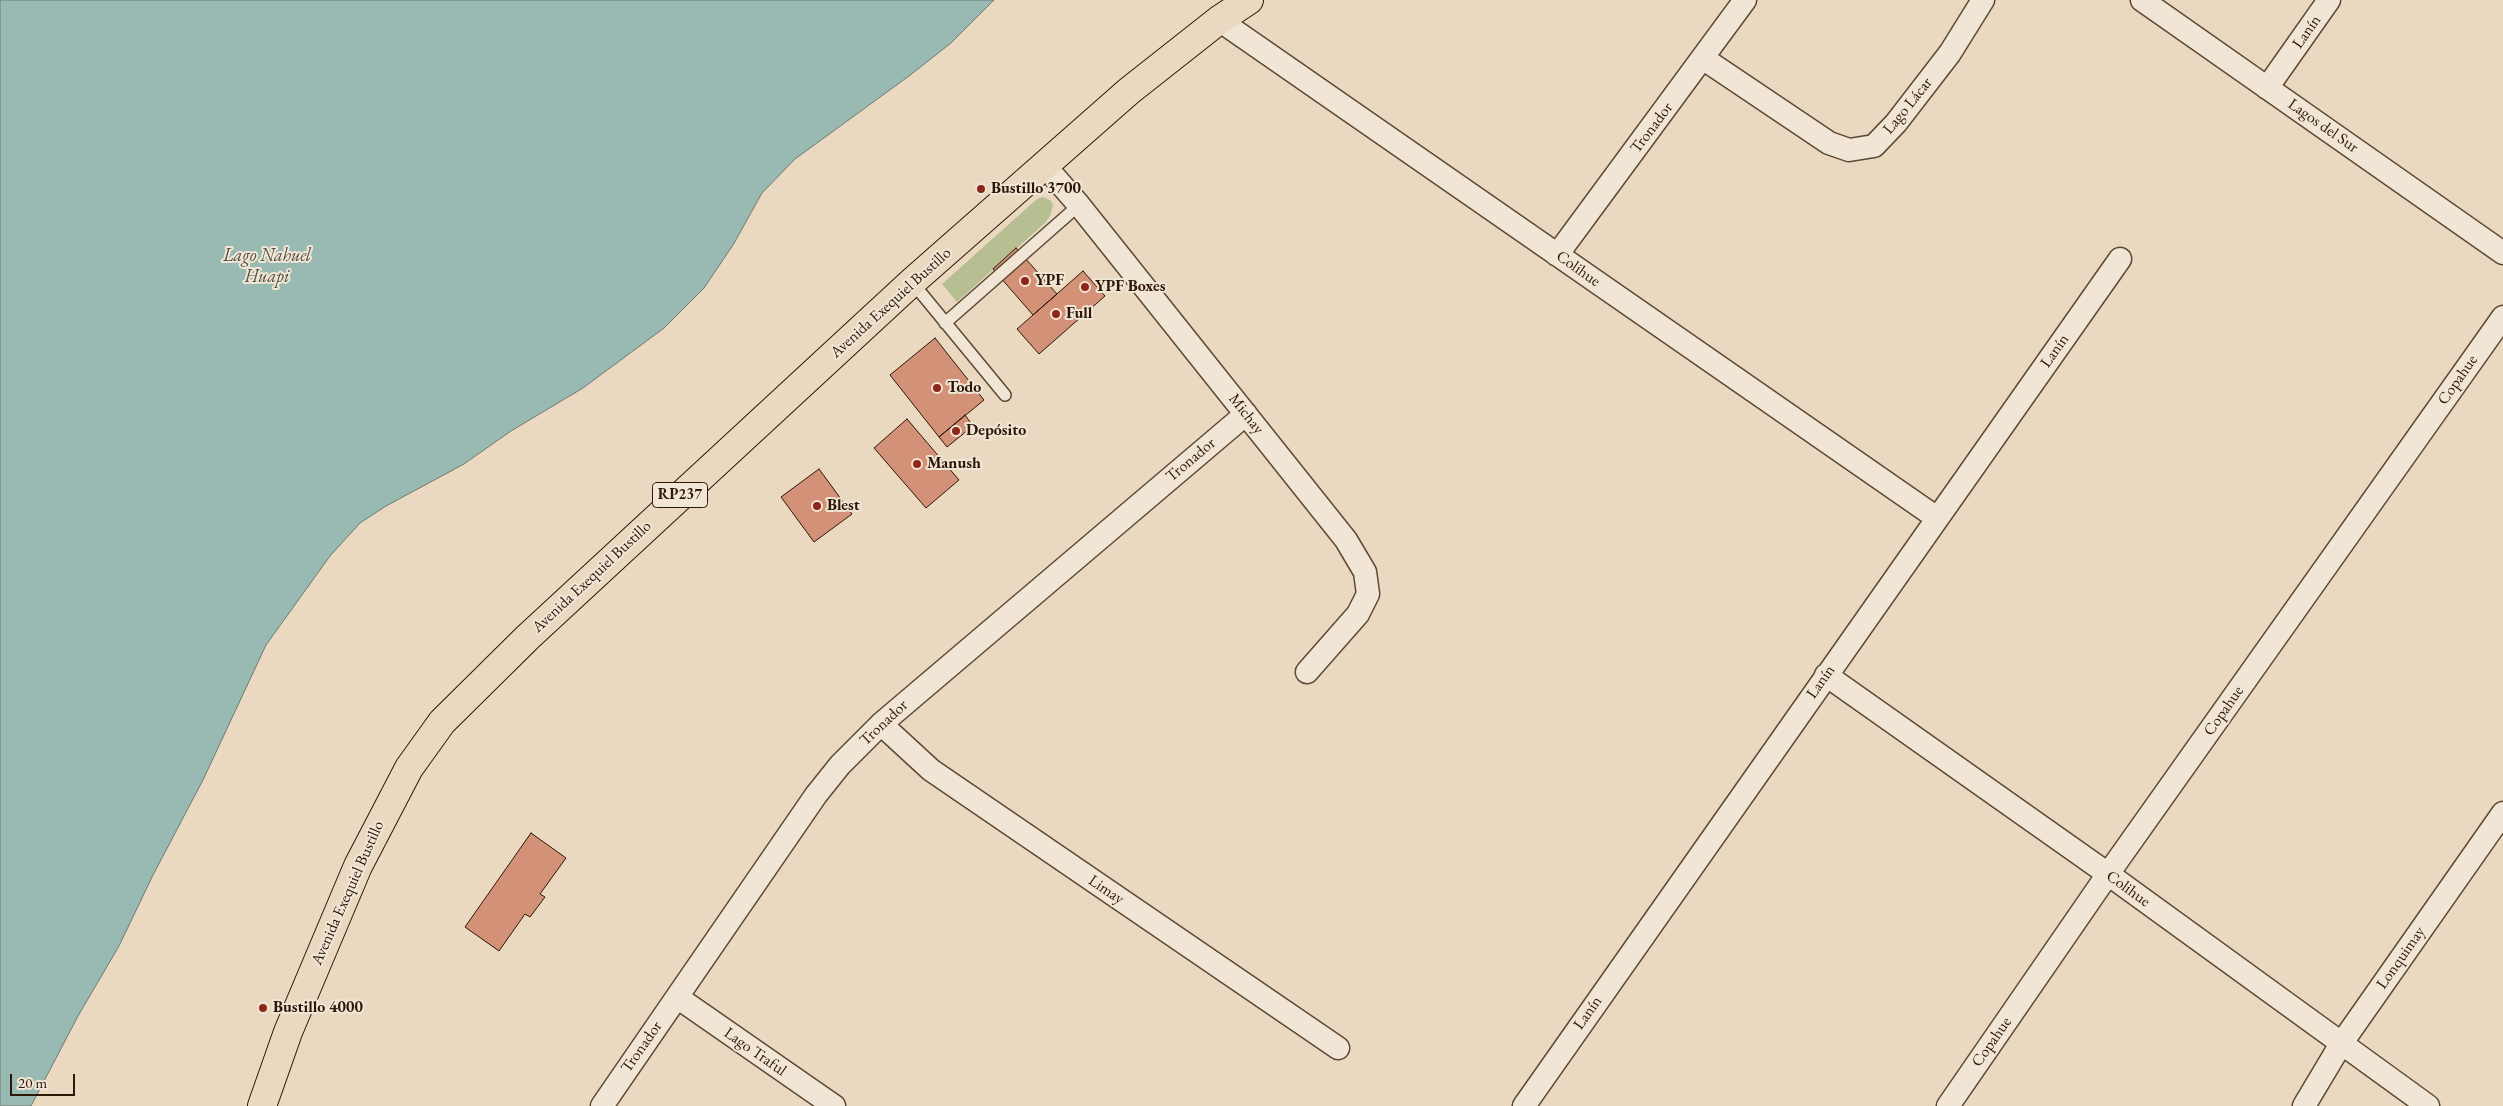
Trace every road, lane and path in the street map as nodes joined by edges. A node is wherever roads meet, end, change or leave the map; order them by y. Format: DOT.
graph roads {
  1 [pos="1249,0"];
  2 [pos="1745,0"];
  3 [pos="1983,0"];
  4 [pos="2142,0"];
  5 [pos="2328,0"];
  6 [pos="1220,20"];
  7 [pos="1704,59"];
  8 [pos="2267,88"];
  9 [pos="1045,166"];
  10 [pos="1079,205"];
  11 [pos="2503,253"];
  12 [pos="1558,255"];
  13 [pos="2120,259"];
  14 [pos="912,282"];
  15 [pos="2503,317"];
  16 [pos="945,323"];
  17 [pos="1005,395"];
  18 [pos="1246,414"];
  19 [pos="1937,518"];
  20 [pos="1307,672"];
  21 [pos="1826,675"];
  22 [pos="880,724"];
  23 [pos="2503,813"];
  24 [pos="2108,874"];
  25 [pos="677,997"];
  26 [pos="2341,1044"];
  27 [pos="1338,1048"];
  28 [pos="262,1106"];
  29 [pos="602,1106"];
  30 [pos="834,1106"];
  31 [pos="1524,1106"];
  32 [pos="1948,1106"];
  33 [pos="2304,1106"];
  34 [pos="2428,1106"];
  1 -- 6 [label="main road, Avenida Exequiel Bustillo / RP237"];
  2 -- 7 [label="street, Tronador"];
  3 -- 7 [label="street, Lago Lácar"];
  4 -- 8 [label="street, Lagos del Sur"];
  5 -- 8 [label="street, Lanín"];
  6 -- 9 [label="main road, Avenida Exequiel Bustillo / RP237"];
  6 -- 12 [label="street, Colihue"];
  7 -- 12 [label="street, Tronador"];
  8 -- 11 [label="street, Lagos del Sur"];
  9 -- 10 [label="street, Michay"];
  9 -- 14 [label="main road, Avenida Exequiel Bustillo / RP237"];
  10 -- 16 [label="lane"];
  10 -- 18 [label="street, Michay"];
  12 -- 19 [label="street, Colihue"];
  13 -- 19 [label="street, Lanín"];
  14 -- 16 [label="lane"];
  14 -- 28 [label="main road, Avenida Exequiel Bustillo / RP237"];
  15 -- 24 [label="street, Copahue"];
  16 -- 17 [label="lane"];
  18 -- 20 [label="street, Michay"];
  18 -- 22 [label="street, Tronador"];
  19 -- 21 [label="street, Lanín"];
  21 -- 24 [label="street, Colihue"];
  21 -- 31 [label="street, Lanín"];
  22 -- 25 [label="street, Tronador"];
  22 -- 27 [label="street, Limay"];
  23 -- 26 [label="street, Lonquimay"];
  24 -- 26 [label="street, Colihue"];
  24 -- 32 [label="street, Copahue"];
  25 -- 29 [label="street, Tronador"];
  25 -- 30 [label="street, Lago Traful"];
  26 -- 33 [label="street, Lonquimay"];
  26 -- 34 [label="street, Colihue"];
}
